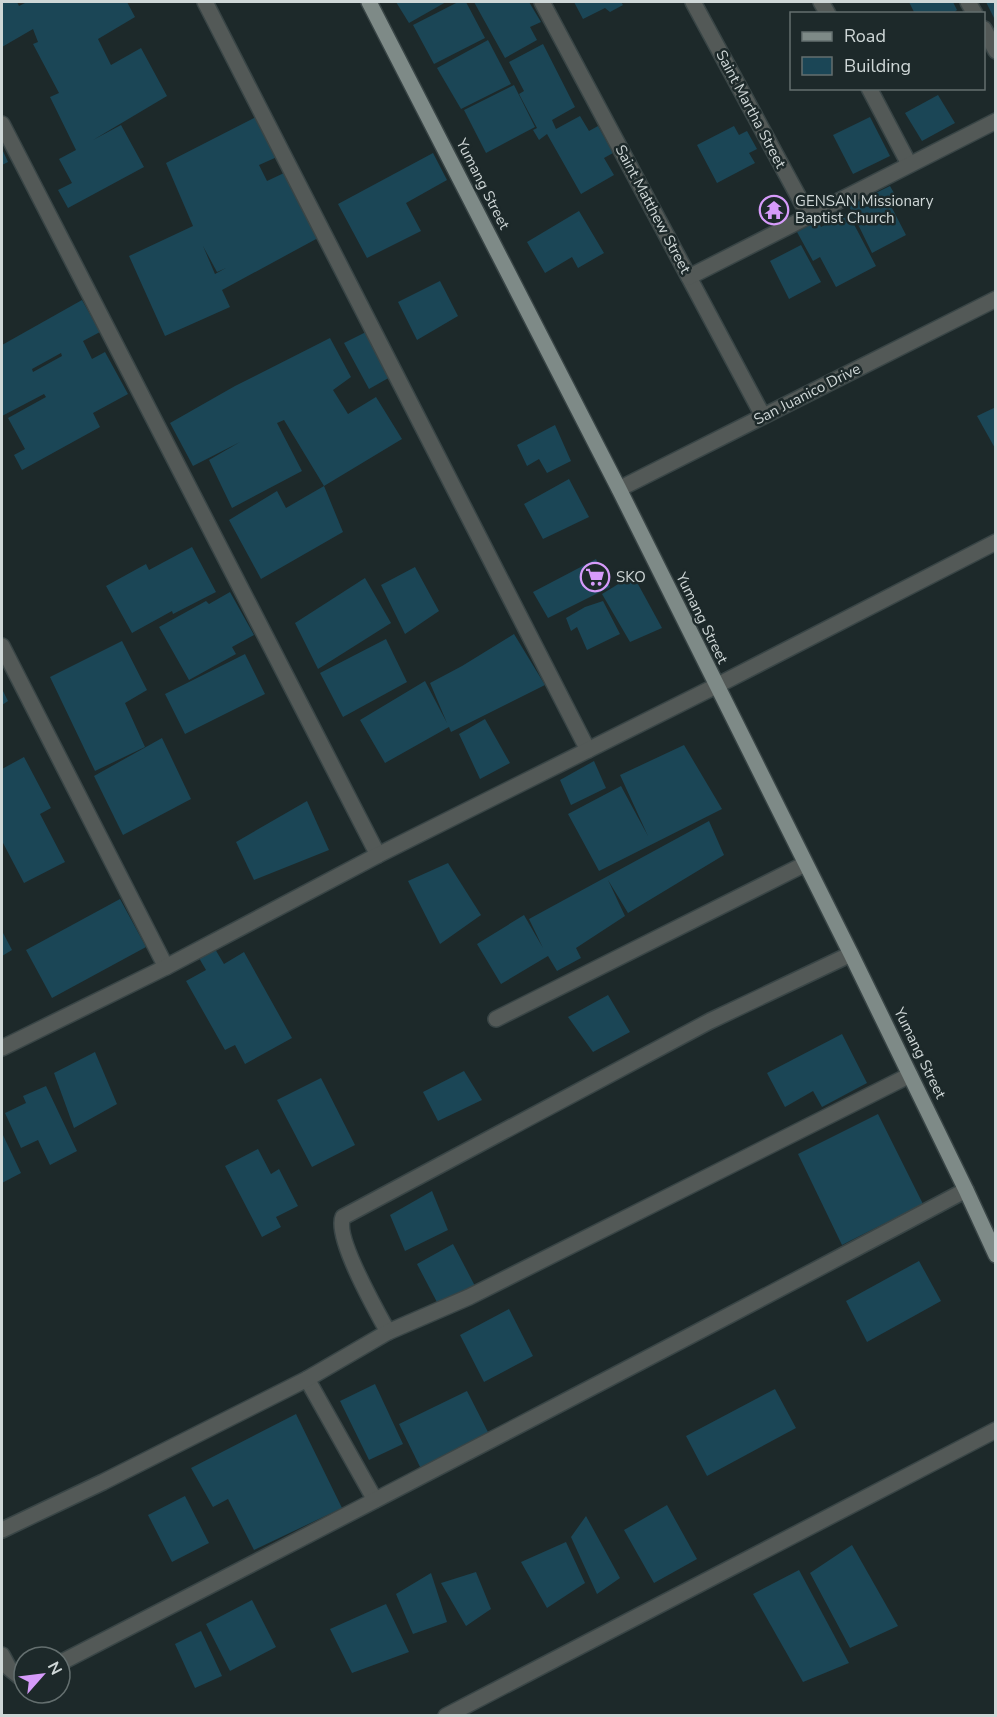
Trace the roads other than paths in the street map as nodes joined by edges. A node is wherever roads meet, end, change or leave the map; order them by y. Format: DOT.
graph roads {
  1 [pos="205,2"];
  2 [pos="369,2"];
  3 [pos="542,2"];
  4 [pos="693,2"];
  5 [pos="985,31"];
  6 [pos="996,51"];
  7 [pos="869,90"];
  8 [pos="996,120"];
  9 [pos="2,124"];
  10 [pos="909,164"];
  11 [pos="809,216"];
  12 [pos="689,276"];
  13 [pos="996,299"];
  14 [pos="763,417"];
  15 [pos="619,489"];
  16 [pos="996,542"];
  17 [pos="2,646"];
  18 [pos="716,686"];
  19 [pos="588,750"];
  20 [pos="378,855"];
  21 [pos="805,864"];
  22 [pos="851,954"];
  23 [pos="166,967"];
  24 [pos="496,1019"];
  25 [pos="2,1048"];
  26 [pos="910,1075"];
  27 [pos="966,1190"];
  28 [pos="996,1255"];
  29 [pos="388,1332"];
  30 [pos="307,1379"];
  31 [pos="996,1430"];
  32 [pos="375,1500"];
  33 [pos="2,1530"];
  34 [pos="2,1655"];
  35 [pos="72,1657"];
  36 [pos="12,1670"];
  37 [pos="446,1716"];
  1 -- 19 [label="street"];
  2 -- 15 [label="main road, Yumang Street"];
  3 -- 12 [label="street, Saint Matthew Street"];
  4 -- 11 [label="street, Saint Martha Street"];
  5 -- 6 [label="street"];
  7 -- 10 [label="street"];
  8 -- 10 [label="street"];
  9 -- 20 [label="street"];
  10 -- 11 [label="street"];
  11 -- 12 [label="street"];
  12 -- 14 [label="street, Saint Matthew Street"];
  13 -- 14 [label="street, San Juanico Drive"];
  14 -- 15 [label="street, San Juanico Drive"];
  15 -- 18 [label="main road, Yumang Street"];
  16 -- 18 [label="street"];
  17 -- 23 [label="street"];
  18 -- 19 [label="street"];
  18 -- 21 [label="main road, Yumang Street"];
  19 -- 20 [label="street"];
  20 -- 23 [label="street"];
  21 -- 22 [label="main road, Yumang Street"];
  21 -- 24 [label="street"];
  22 -- 26 [label="main road, Yumang Street"];
  22 -- 29 [label="street"];
  23 -- 25 [label="street"];
  26 -- 27 [label="main road, Yumang Street"];
  26 -- 29 [label="street"];
  27 -- 28 [label="main road, Yumang Street"];
  27 -- 32 [label="street"];
  29 -- 30 [label="street"];
  30 -- 32 [label="street"];
  30 -- 33 [label="street"];
  31 -- 37 [label="street"];
  32 -- 35 [label="street"];
  34 -- 36 [label="street"];
}
